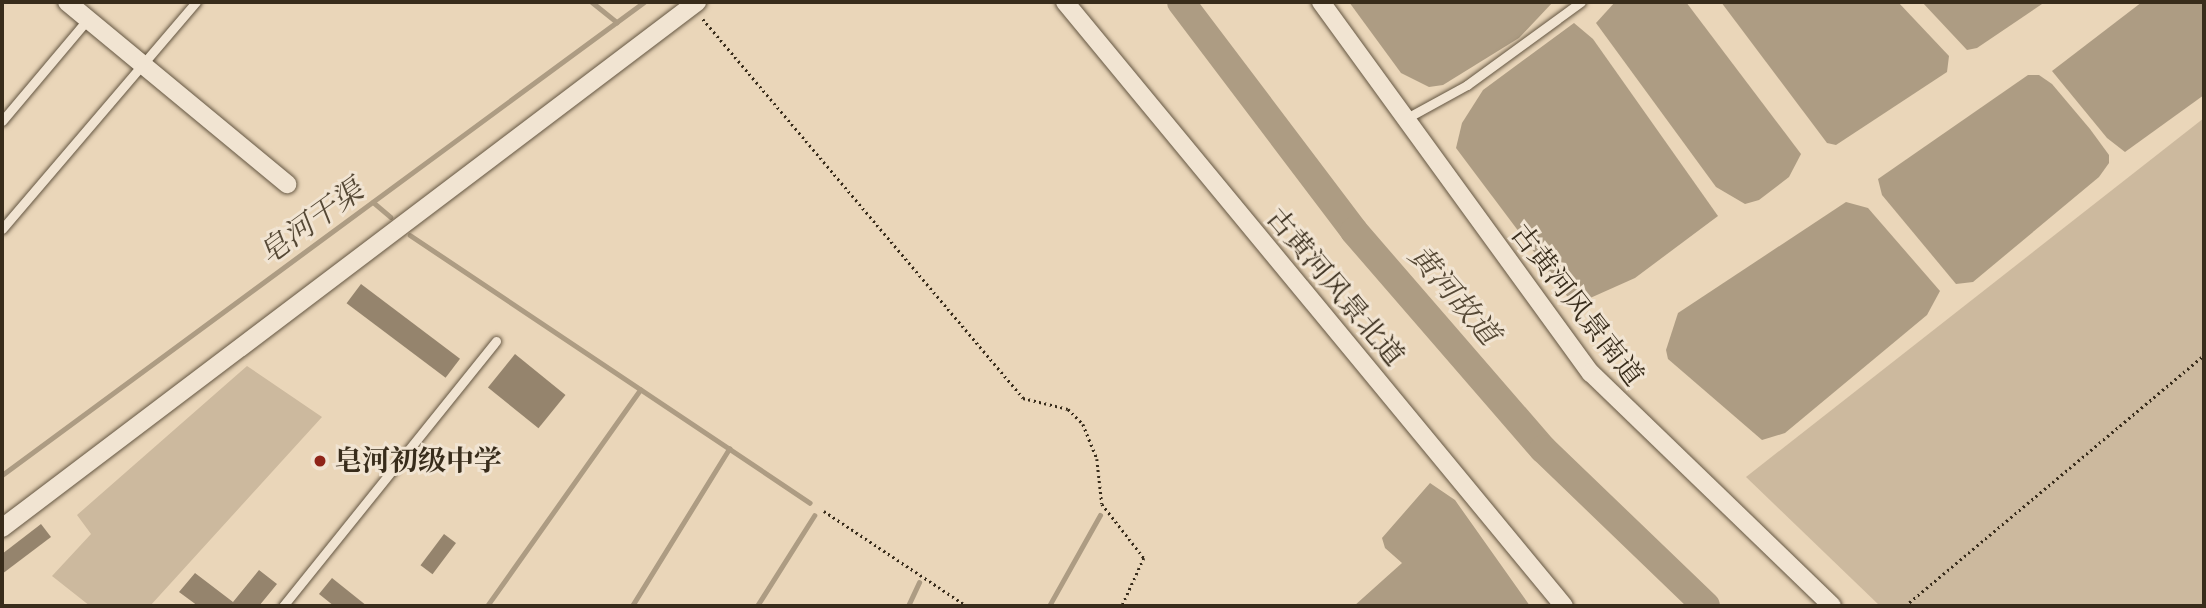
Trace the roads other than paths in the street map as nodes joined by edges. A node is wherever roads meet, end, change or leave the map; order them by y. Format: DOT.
graph roads {
  1 [pos="67,2"];
  2 [pos="196,2"];
  3 [pos="1065,2"];
  4 [pos="1321,2"];
  5 [pos="1581,2"];
  6 [pos="694,4"];
  7 [pos="88,19"];
  8 [pos="142,64"];
  9 [pos="1405,119"];
  10 [pos="2,121"];
  11 [pos="288,184"];
  12 [pos="2,229"];
  13 [pos="496,341"];
  14 [pos="2,528"];
  15 [pos="283,606"];
  16 [pos="1564,606"];
  17 [pos="1832,606"];
  1 -- 7 [label="street"];
  2 -- 8 [label="lane"];
  3 -- 16 [label="street, 古黄河风景北道"];
  4 -- 9 [label="street, 古黄河风景南道"];
  5 -- 9 [label="lane"];
  6 -- 14 [label="street"];
  7 -- 8 [label="street"];
  7 -- 10 [label="lane"];
  8 -- 11 [label="street"];
  8 -- 12 [label="lane"];
  9 -- 17 [label="street, 古黄河风景南道"];
  13 -- 15 [label="lane"];
}
